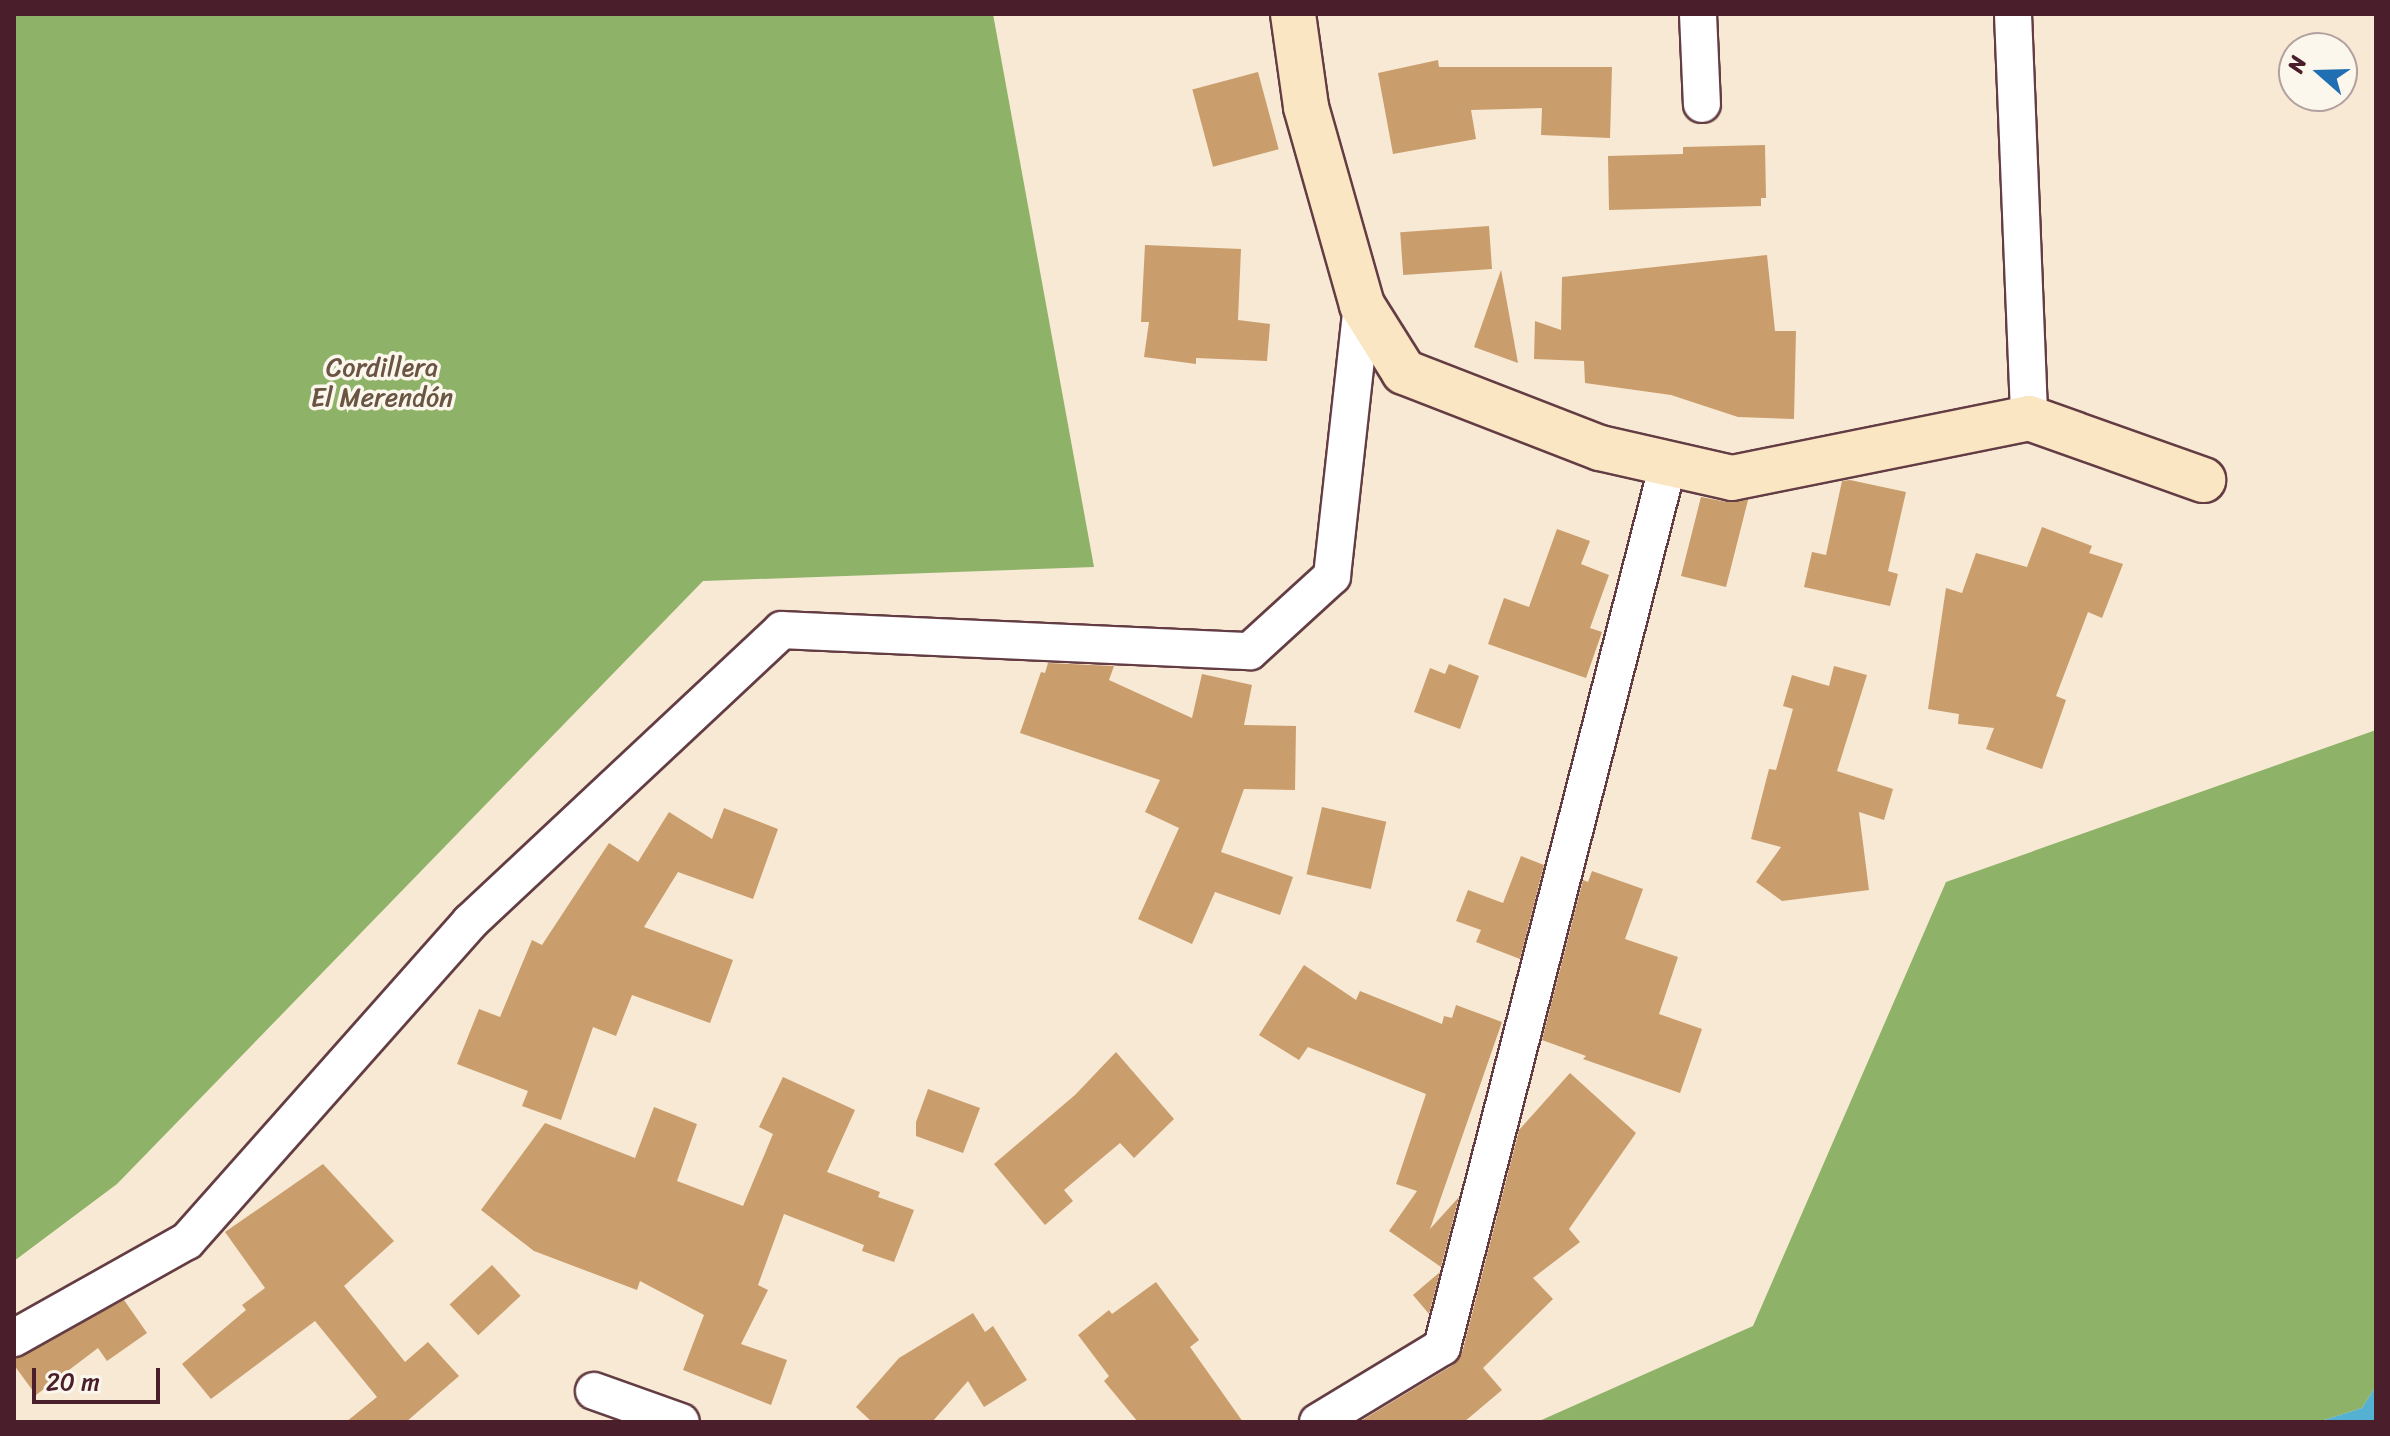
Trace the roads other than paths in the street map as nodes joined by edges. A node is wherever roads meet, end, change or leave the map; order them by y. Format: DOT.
graph roads {
  1 [pos="1293,14"];
  2 [pos="1698,14"];
  3 [pos="2013,14"];
  4 [pos="1702,104"];
  5 [pos="1362,305"];
  6 [pos="2029,418"];
  7 [pos="1668,464"];
  8 [pos="2203,480"];
  9 [pos="14,1338"];
  10 [pos="594,1391"];
  11 [pos="681,1422"];
  12 [pos="1318,1422"];
  1 -- 5 [label="street"];
  2 -- 4 [label="street"];
  3 -- 6 [label="street"];
  5 -- 7 [label="street"];
  5 -- 9 [label="street"];
  6 -- 7 [label="street"];
  6 -- 8 [label="street"];
  7 -- 12 [label="street"];
  10 -- 11 [label="street"];
}
